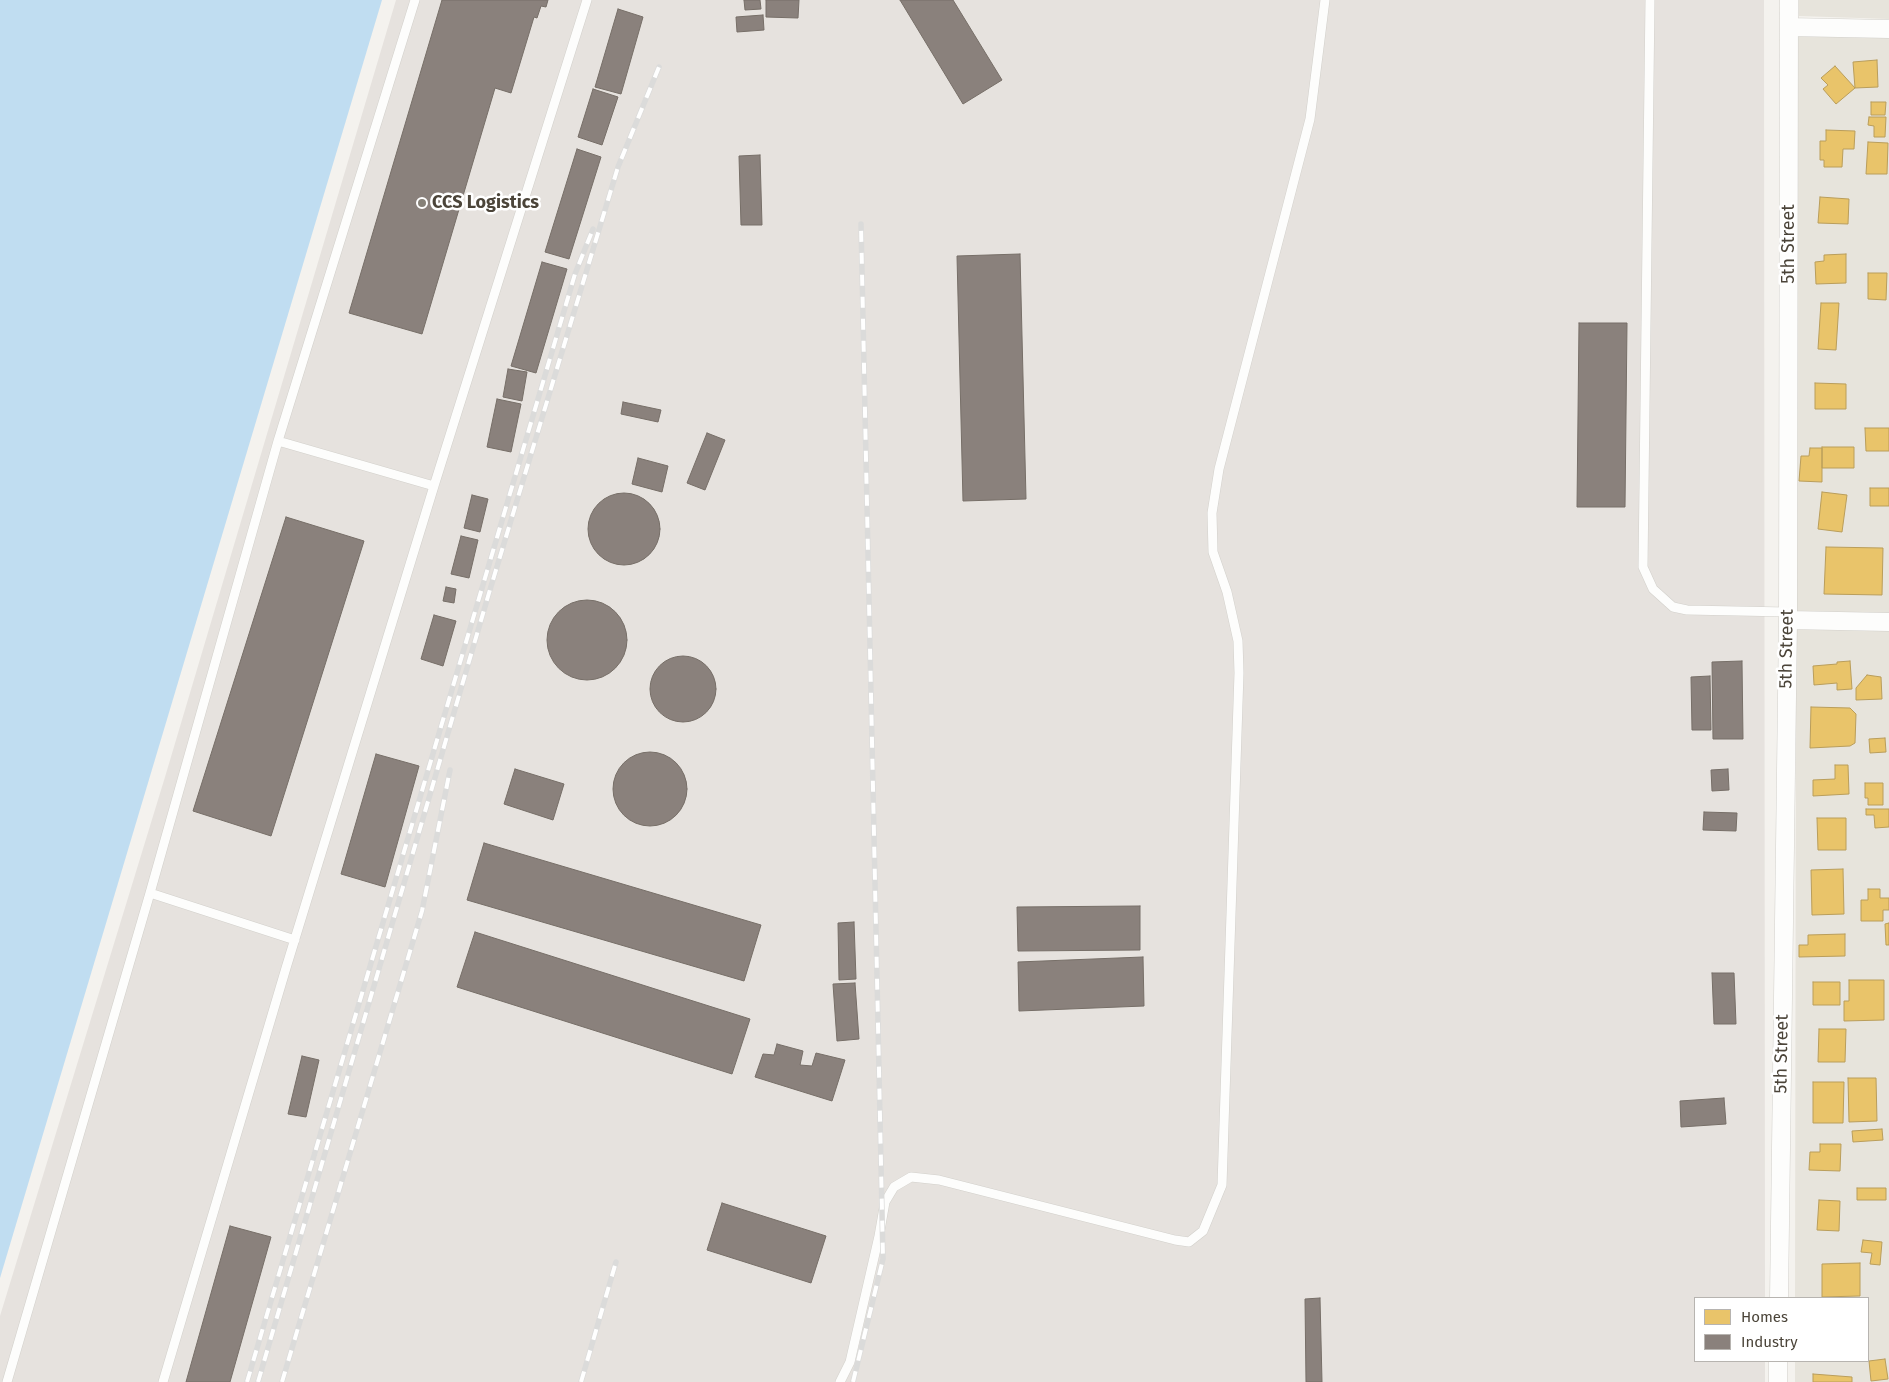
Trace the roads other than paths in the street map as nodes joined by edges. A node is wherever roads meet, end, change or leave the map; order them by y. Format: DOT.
graph roads {
  1 [pos="415,0"];
  2 [pos="587,0"];
  3 [pos="1325,0"];
  4 [pos="1650,0"];
  5 [pos="1789,0"];
  6 [pos="1789,27"];
  7 [pos="1889,29"];
  8 [pos="278,441"];
  9 [pos="434,486"];
  10 [pos="1788,616"];
  11 [pos="1889,622"];
  12 [pos="150,893"];
  13 [pos="294,940"];
  14 [pos="1779,1297"];
  15 [pos="1778,1362"];
  16 [pos="7,1382"];
  17 [pos="163,1382"];
  18 [pos="840,1382"];
  19 [pos="1778,1382"];
  1 -- 8 [label="lane"];
  2 -- 9 [label="lane"];
  3 -- 18 [label="lane"];
  4 -- 10 [label="lane"];
  5 -- 6 [label="street, 5th Street"];
  6 -- 7 [label="street"];
  6 -- 10 [label="street, 5th Street"];
  8 -- 9 [label="lane"];
  8 -- 12 [label="lane"];
  9 -- 13 [label="lane"];
  10 -- 11 [label="street"];
  10 -- 14 [label="street, 5th Street"];
  12 -- 13 [label="lane"];
  12 -- 16 [label="lane"];
  13 -- 17 [label="lane"];
  15 -- 19 [label="street"];
}
